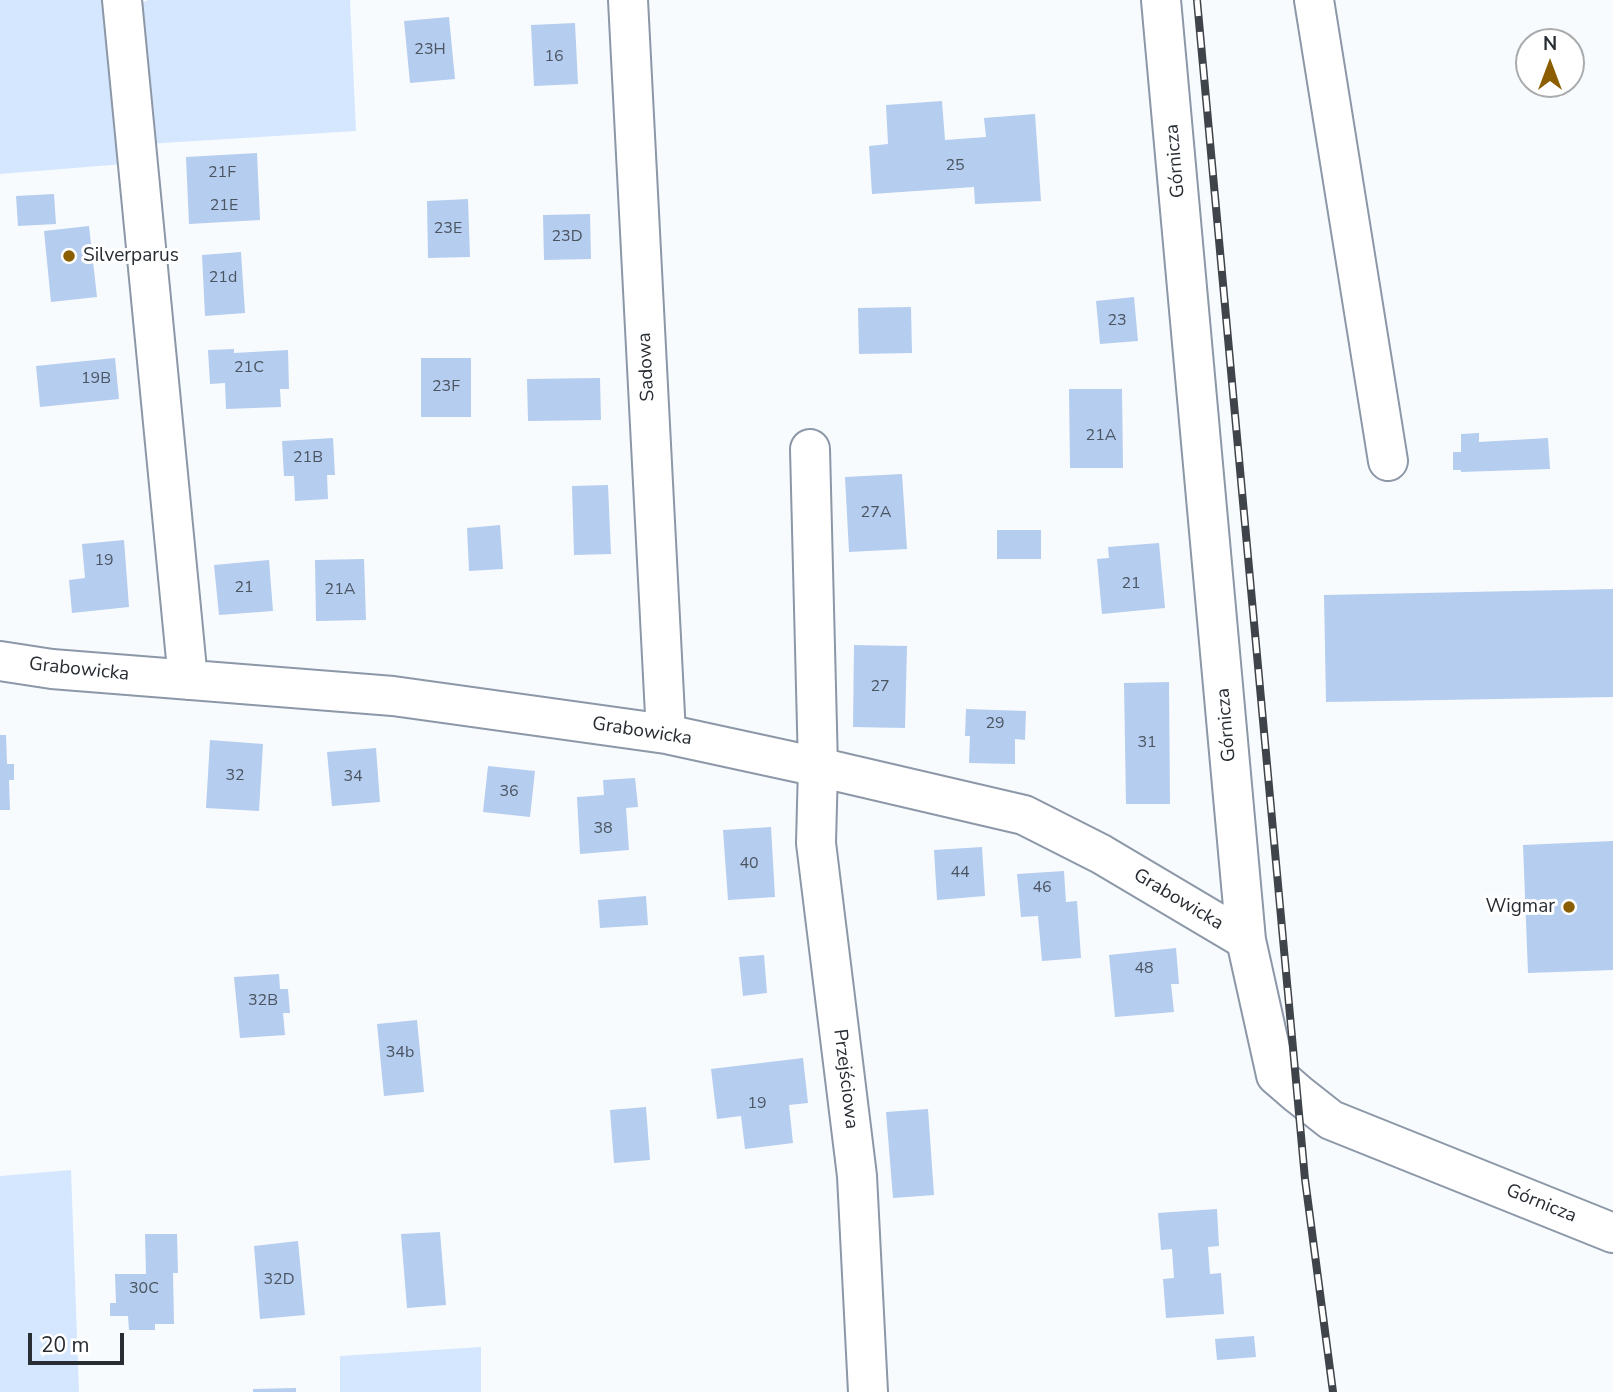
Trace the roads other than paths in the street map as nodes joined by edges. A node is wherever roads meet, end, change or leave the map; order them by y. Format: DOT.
graph roads {
  1 [pos="122,0"];
  2 [pos="628,0"];
  3 [pos="1161,0"];
  4 [pos="1314,0"];
  5 [pos="810,449"];
  6 [pos="1388,461"];
  7 [pos="0,661"];
  8 [pos="188,680"];
  9 [pos="666,734"];
  10 [pos="818,767"];
  11 [pos="1246,940"];
  12 [pos="1613,1233"];
  13 [pos="867,1392"];
  1 -- 8 [label="street"];
  2 -- 9 [label="street, Sadowa"];
  3 -- 11 [label="street, Górnicza"];
  4 -- 6 [label="street"];
  5 -- 10 [label="street, Przejściowa"];
  7 -- 8 [label="street, Grabowicka"];
  8 -- 9 [label="street, Grabowicka"];
  9 -- 10 [label="street, Grabowicka"];
  10 -- 11 [label="street, Grabowicka"];
  10 -- 13 [label="street, Przejściowa"];
  11 -- 12 [label="street, Górnicza"];
}
